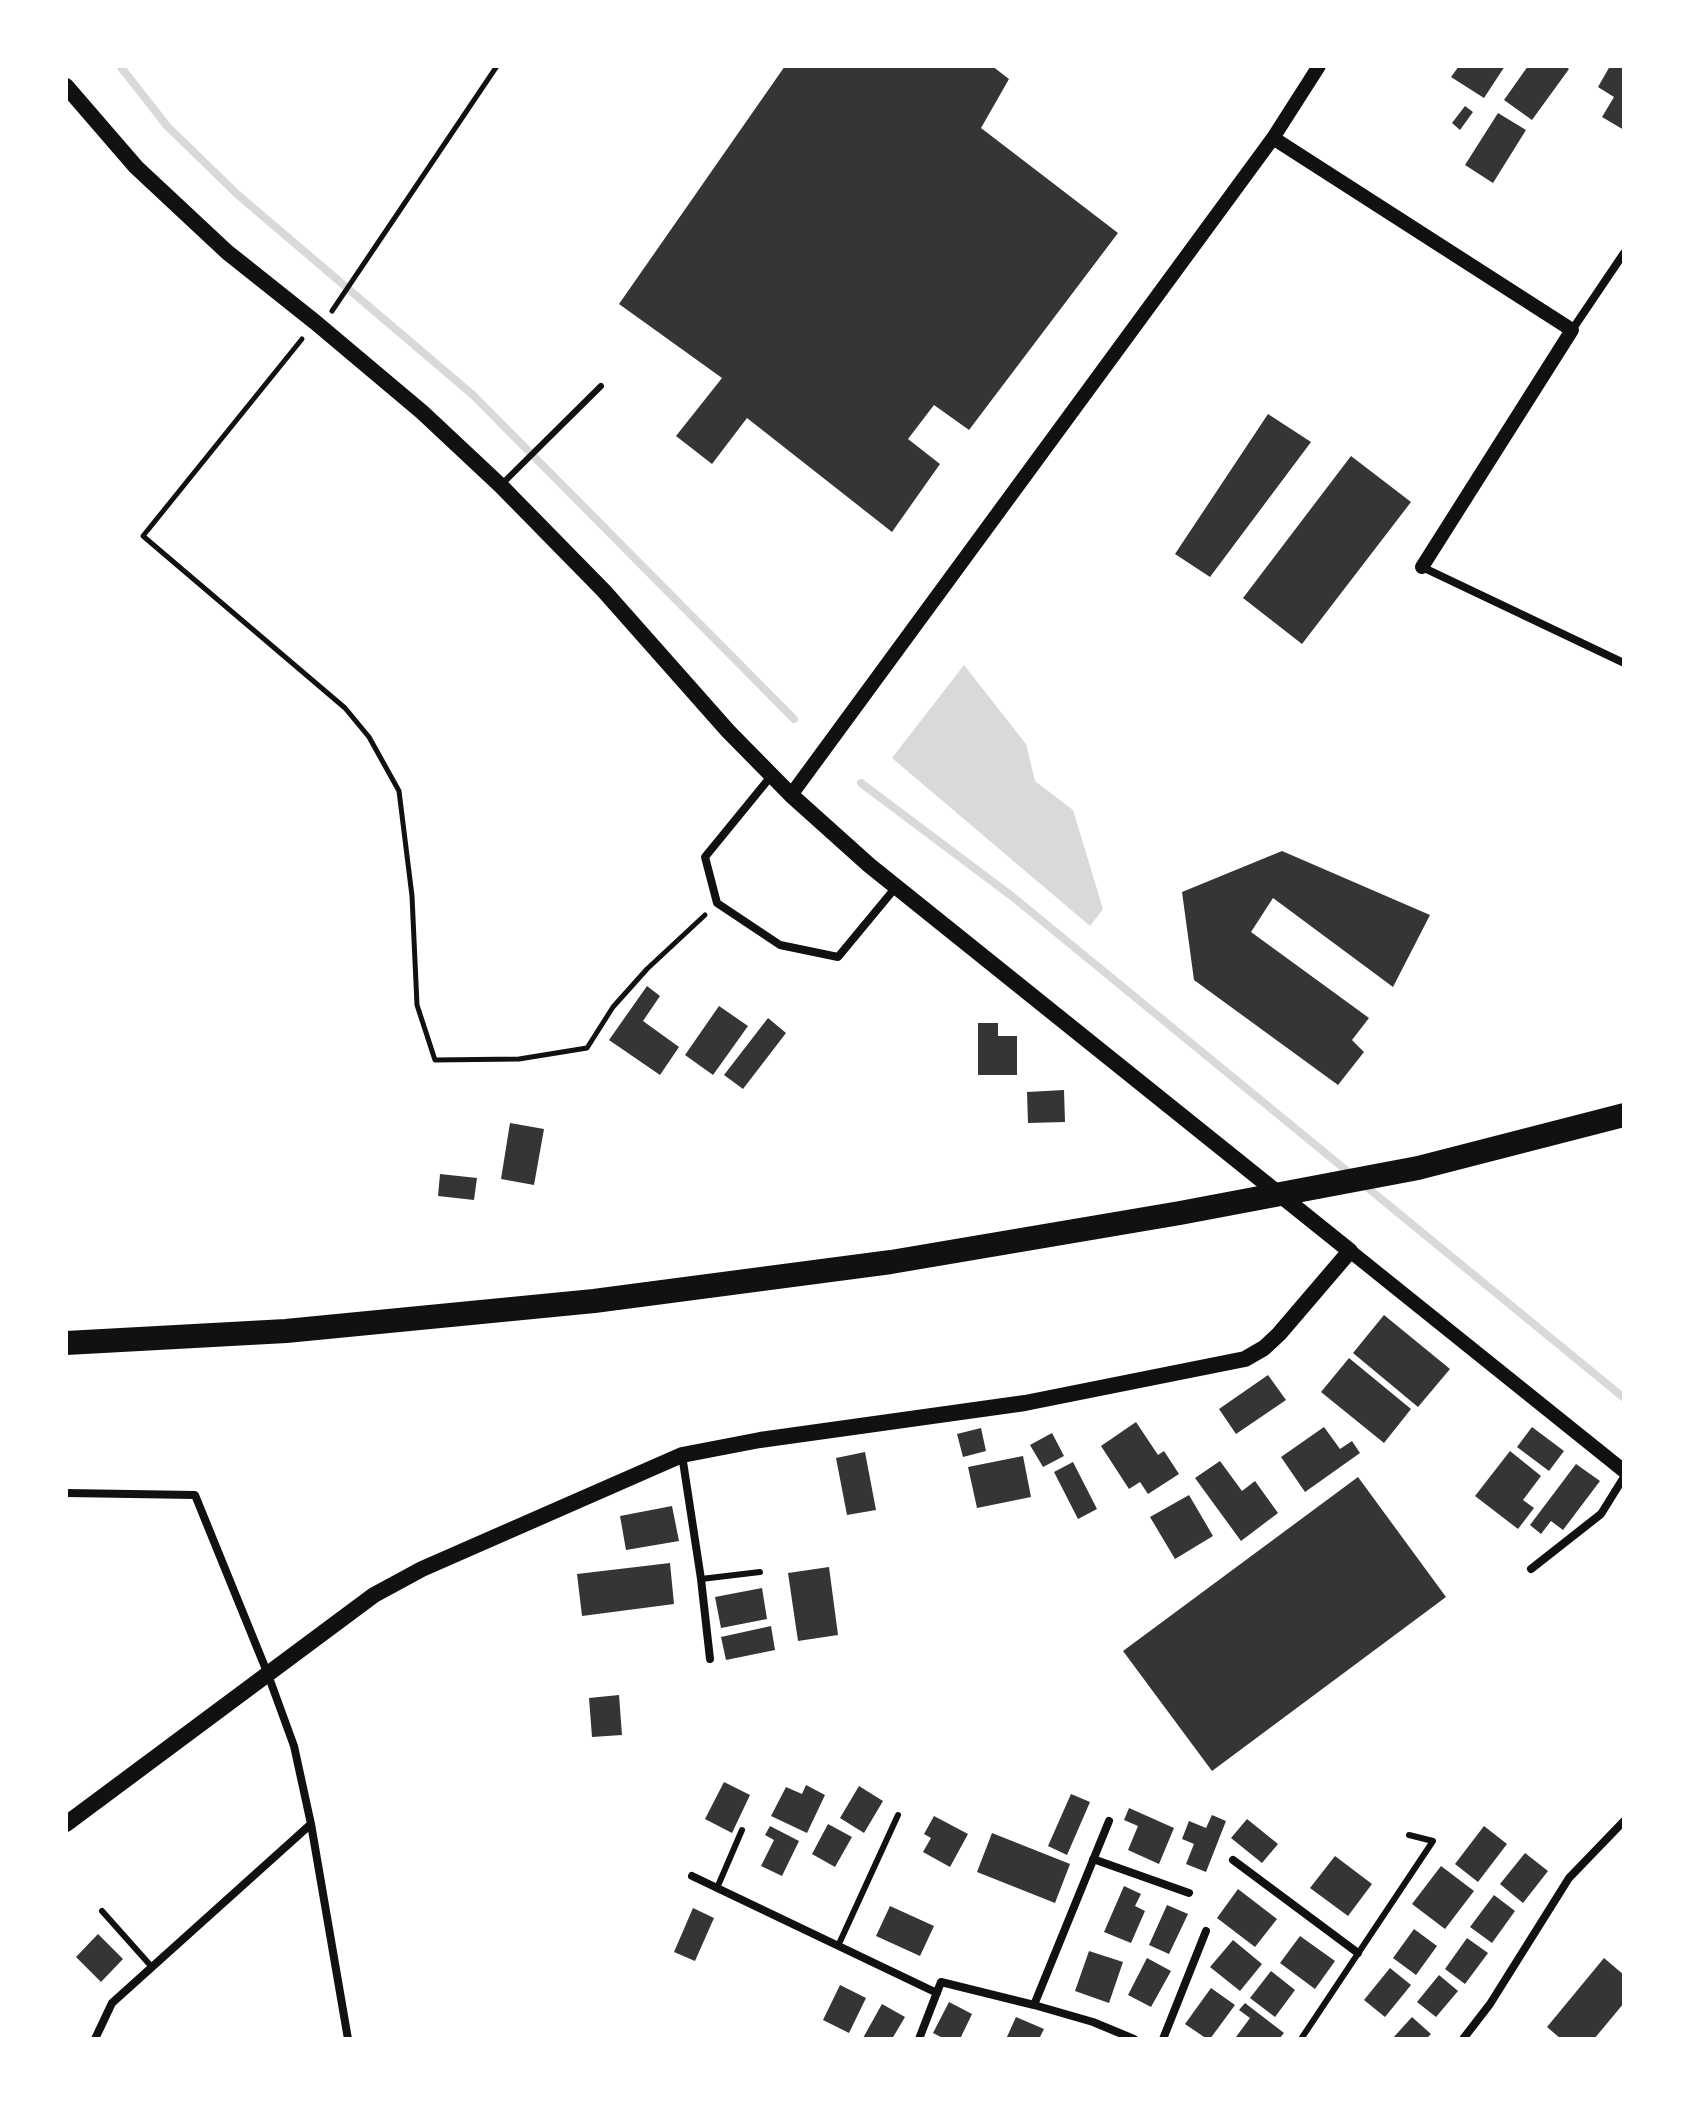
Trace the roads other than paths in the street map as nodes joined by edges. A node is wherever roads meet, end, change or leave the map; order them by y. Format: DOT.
graph roads {
  1 [pos="1319,66"];
  2 [pos="66,86"];
  3 [pos="1273,138"];
  4 [pos="1624,253"];
  5 [pos="1572,330"];
  6 [pos="601,386"];
  7 [pos="501,486"];
  8 [pos="1422,567"];
  9 [pos="1624,663"];
  10 [pos="772,775"];
  11 [pos="791,795"];
  12 [pos="896,887"];
  13 [pos="1624,1115"];
  14 [pos="1350,1251"];
  15 [pos="66,1343"];
  16 [pos="682,1455"];
  17 [pos="1624,1474"];
  18 [pos="66,1493"];
  19 [pos="1531,1569"];
  20 [pos="760,1572"];
  21 [pos="701,1579"];
  22 [pos="710,1659"];
  23 [pos="267,1672"];
  24 [pos="898,1815"];
  25 [pos="1109,1821"];
  26 [pos="1624,1821"];
  27 [pos="66,1824"];
  28 [pos="311,1824"];
  29 [pos="742,1830"];
  30 [pos="1409,1835"];
  31 [pos="1093,1859"];
  32 [pos="1233,1860"];
  33 [pos="692,1876"];
  34 [pos="717,1888"];
  35 [pos="1189,1893"];
  36 [pos="102,1911"];
  37 [pos="1206,1931"];
  38 [pos="838,1946"];
  39 [pos="1358,1953"];
  40 [pos="151,1966"];
  41 [pos="937,1993"];
  42 [pos="1034,2005"];
  43 [pos="95,2039"];
  44 [pos="348,2039"];
  45 [pos="919,2039"];
  46 [pos="1134,2039"];
  47 [pos="1163,2039"];
  48 [pos="1301,2039"];
  49 [pos="1463,2039"];
  1 -- 3 [label="street"];
  2 -- 7 [label="main road"];
  3 -- 5 [label="street"];
  3 -- 11 [label="street"];
  4 -- 5 [label="street"];
  5 -- 8 [label="street"];
  6 -- 7 [label="lane"];
  7 -- 10 [label="main road"];
  8 -- 9 [label="street"];
  10 -- 11 [label="main road"];
  10 -- 12 [label="street"];
  11 -- 12 [label="main road"];
  12 -- 14 [label="main road"];
  13 -- 15 [label="highway"];
  14 -- 16 [label="main road"];
  14 -- 17 [label="street"];
  16 -- 21 [label="street"];
  16 -- 23 [label="main road"];
  17 -- 19 [label="street"];
  18 -- 23 [label="street"];
  20 -- 21 [label="lane"];
  21 -- 22 [label="street"];
  23 -- 27 [label="main road"];
  23 -- 28 [label="street"];
  24 -- 38 [label="lane"];
  25 -- 31 [label="street"];
  26 -- 49 [label="street"];
  28 -- 40 [label="street"];
  28 -- 44 [label="street"];
  29 -- 34 [label="lane"];
  30 -- 39 [label="lane"];
  31 -- 35 [label="street"];
  31 -- 42 [label="street"];
  32 -- 39 [label="street"];
  33 -- 34 [label="street"];
  34 -- 38 [label="street"];
  36 -- 40 [label="lane"];
  37 -- 47 [label="street"];
  38 -- 41 [label="street"];
  39 -- 48 [label="lane"];
  40 -- 43 [label="street"];
  41 -- 42 [label="street"];
  41 -- 45 [label="street"];
  42 -- 46 [label="street"];
}
